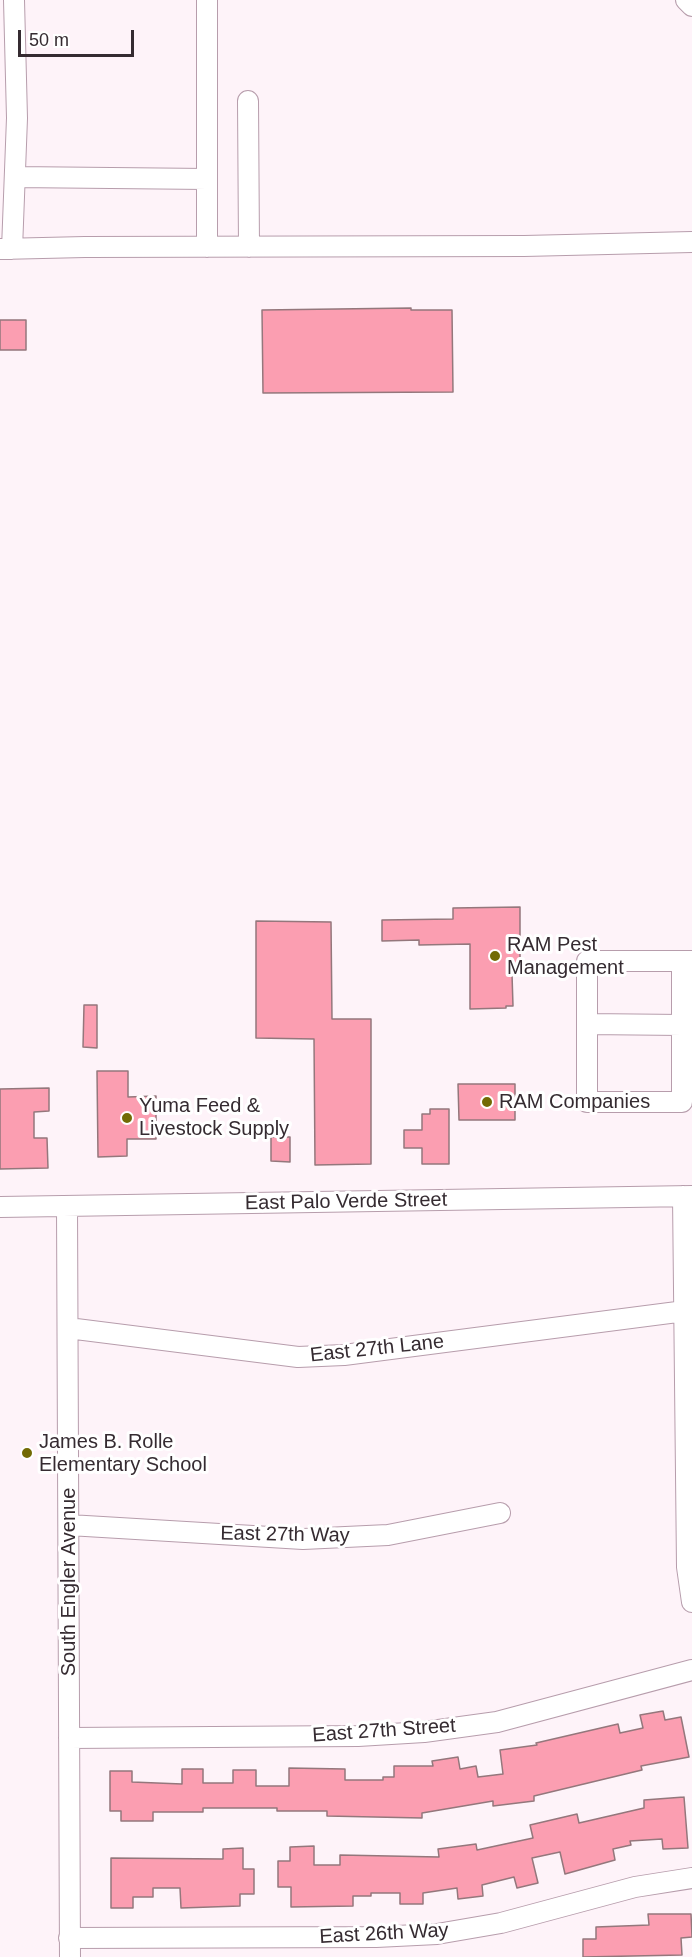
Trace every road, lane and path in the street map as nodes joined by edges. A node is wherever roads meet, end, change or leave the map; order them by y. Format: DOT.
graph roads {
  1 [pos="14,0"];
  2 [pos="207,0"];
  3 [pos="686,0"];
  4 [pos="692,6"];
  5 [pos="248,101"];
  6 [pos="8,118"];
  7 [pos="15,177"];
  8 [pos="207,179"];
  9 [pos="692,243"];
  10 [pos="207,247"];
  11 [pos="249,247"];
  12 [pos="6,249"];
  13 [pos="687,961"];
  14 [pos="587,1024"];
  15 [pos="682,1025"];
  16 [pos="688,1196"];
  17 [pos="67,1206"];
  18 [pos="0,1207"];
  19 [pos="685,1311"];
  20 [pos="68,1328"];
  21 [pos="689,1464"];
  22 [pos="500,1513"];
  23 [pos="69,1526"];
  24 [pos="692,1602"];
  25 [pos="692,1670"];
  26 [pos="69,1738"];
  27 [pos="692,1878"];
  28 [pos="70,1947"];
  1 -- 6 [label="street"];
  2 -- 8 [label="street"];
  3 -- 4 [label="street"];
  5 -- 11 [label="street"];
  6 -- 7 [label="street"];
  7 -- 8 [label="street"];
  7 -- 12 [label="street"];
  8 -- 10 [label="street"];
  9 -- 11 [label="street"];
  10 -- 11 [label="street"];
  10 -- 12 [label="street"];
  13 -- 14 [label="street"];
  13 -- 15 [label="street"];
  14 -- 15 [label="street"];
  14 -- 15 [label="street"];
  16 -- 17 [label="street, East Palo Verde Street"];
  16 -- 19 [label="street"];
  17 -- 18 [label="street, East Palo Verde Street"];
  17 -- 20 [label="street, South Engler Avenue"];
  19 -- 20 [label="street, East 27th Lane"];
  19 -- 21 [label="street"];
  20 -- 23 [label="street, South Engler Avenue"];
  21 -- 24 [label="street"];
  22 -- 23 [label="street, East 27th Way"];
  23 -- 26 [label="street, South Engler Avenue"];
  25 -- 26 [label="street, East 27th Street"];
  26 -- 28 [label="street, South Engler Avenue"];
  27 -- 28 [label="street, East 26th Way"];
}
